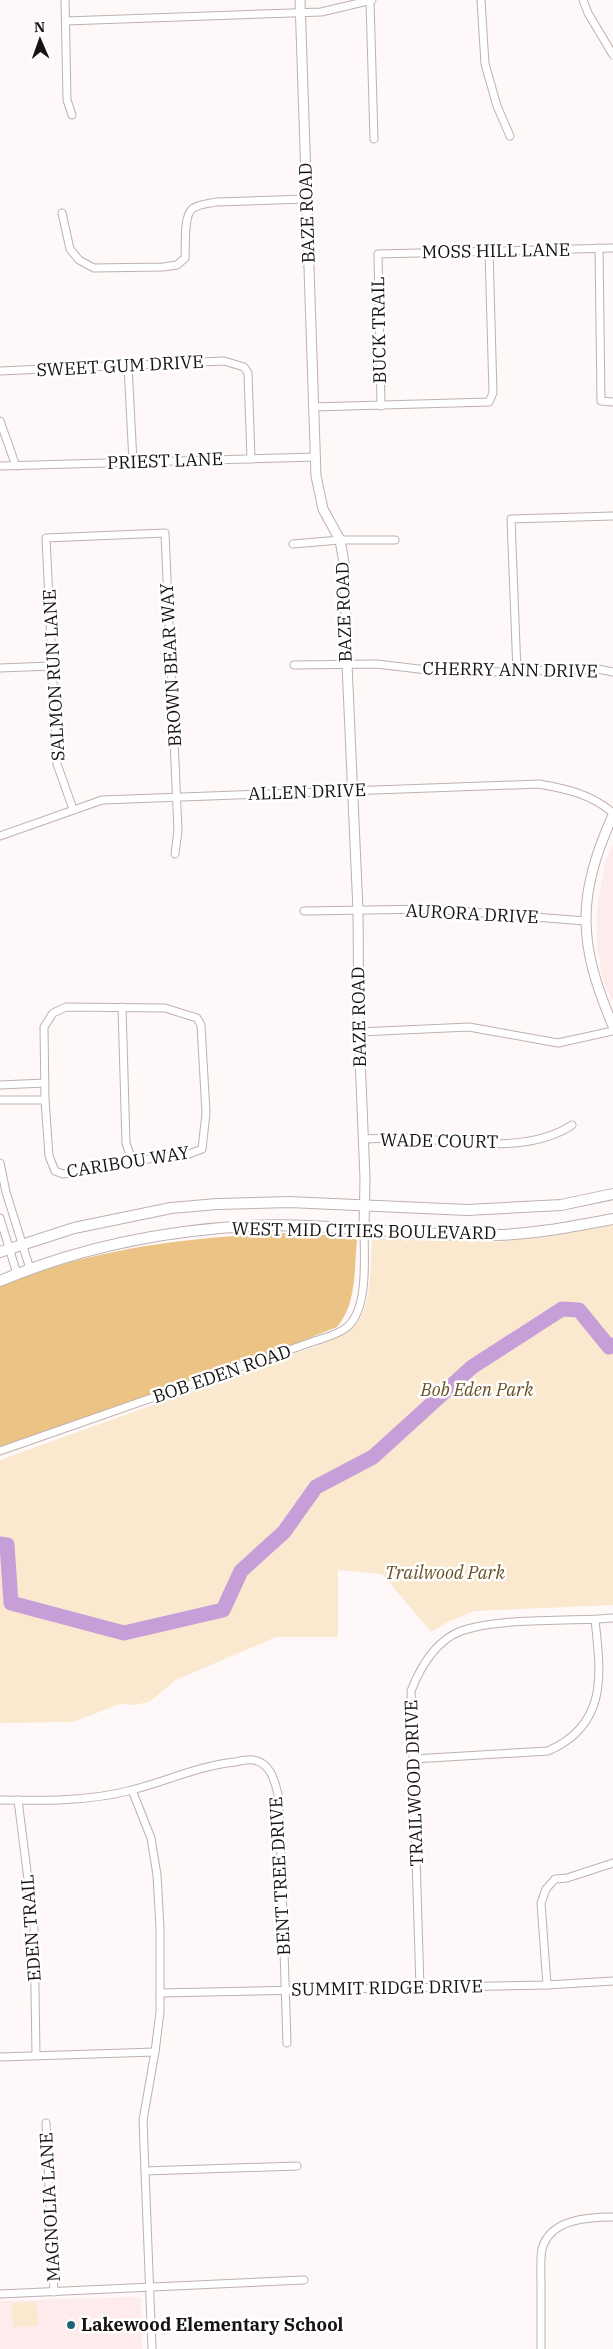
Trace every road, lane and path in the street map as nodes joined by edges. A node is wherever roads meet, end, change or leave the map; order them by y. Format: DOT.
graph roads {
  1 [pos="65,0"];
  2 [pos="300,0"];
  3 [pos="371,0"];
  4 [pos="481,0"];
  5 [pos="583,0"];
  6 [pos="300,13"];
  7 [pos="66,21"];
  8 [pos="613,55"];
  9 [pos="72,115"];
  10 [pos="510,136"];
  11 [pos="374,139"];
  12 [pos="306,199"];
  13 [pos="62,213"];
  14 [pos="599,248"];
  15 [pos="613,248"];
  16 [pos="489,251"];
  17 [pos="378,254"];
  18 [pos="128,365"];
  19 [pos="0,372"];
  20 [pos="613,402"];
  21 [pos="381,406"];
  22 [pos="314,407"];
  23 [pos="0,421"];
  24 [pos="315,457"];
  25 [pos="251,458"];
  26 [pos="133,462"];
  27 [pos="0,466"];
  28 [pos="16,466"];
  29 [pos="613,516"];
  30 [pos="46,538"];
  31 [pos="340,540"];
  32 [pos="395,540"];
  33 [pos="293,544"];
  34 [pos="347,664"];
  35 [pos="294,665"];
  36 [pos="52,666"];
  37 [pos="0,668"];
  38 [pos="517,672"];
  39 [pos="613,672"];
  40 [pos="352,790"];
  41 [pos="176,796"];
  42 [pos="73,809"];
  43 [pos="613,814"];
  44 [pos="0,836"];
  45 [pos="175,854"];
  46 [pos="304,911"];
  47 [pos="358,911"];
  48 [pos="586,921"];
  49 [pos="122,1007"];
  50 [pos="613,1026"];
  51 [pos="613,1031"];
  52 [pos="359,1032"];
  53 [pos="45,1084"];
  54 [pos="0,1085"];
  55 [pos="0,1100"];
  56 [pos="45,1100"];
  57 [pos="572,1125"];
  58 [pos="363,1139"];
  59 [pos="132,1161"];
  60 [pos="0,1162"];
  61 [pos="613,1194"];
  62 [pos="364,1205"];
  63 [pos="0,1218"];
  64 [pos="613,1219"];
  65 [pos="364,1230"];
  66 [pos="22,1244"];
  67 [pos="5,1251"];
  68 [pos="30,1269"];
  69 [pos="17,1274"];
  70 [pos="0,1281"];
  71 [pos="0,1451"];
  72 [pos="613,1618"];
  73 [pos="595,1620"];
  74 [pos="413,1759"];
  75 [pos="132,1790"];
  76 [pos="0,1800"];
  77 [pos="18,1800"];
  78 [pos="613,1863"];
  79 [pos="613,1982"];
  80 [pos="546,1985"];
  81 [pos="420,1988"];
  82 [pos="285,1990"];
  83 [pos="160,1993"];
  84 [pos="287,2043"];
  85 [pos="156,2052"];
  86 [pos="36,2055"];
  87 [pos="0,2057"];
  88 [pos="46,2123"];
  89 [pos="297,2166"];
  90 [pos="145,2171"];
  91 [pos="613,2217"];
  92 [pos="304,2280"];
  93 [pos="150,2288"];
  94 [pos="54,2292"];
  95 [pos="0,2294"];
  96 [pos="152,2349"];
  97 [pos="541,2349"];
  1 -- 7 [label="street"];
  2 -- 6 [label="street, BAZE ROAD"];
  3 -- 6 [label="street"];
  3 -- 11 [label="street"];
  4 -- 10 [label="street"];
  5 -- 8 [label="street"];
  6 -- 7 [label="street"];
  6 -- 12 [label="street, BAZE ROAD"];
  7 -- 9 [label="street"];
  12 -- 13 [label="street"];
  12 -- 22 [label="street, BAZE ROAD"];
  14 -- 15 [label="street, MOSS HILL LANE"];
  14 -- 16 [label="street, MOSS HILL LANE"];
  14 -- 20 [label="street"];
  16 -- 17 [label="street, MOSS HILL LANE"];
  16 -- 21 [label="street"];
  17 -- 21 [label="street, BUCK TRAIL"];
  18 -- 19 [label="street, SWEET GUM DRIVE"];
  18 -- 25 [label="street, SWEET GUM DRIVE"];
  18 -- 26 [label="street"];
  21 -- 22 [label="street"];
  22 -- 24 [label="street, BAZE ROAD"];
  23 -- 28 [label="street"];
  24 -- 25 [label="street, PRIEST LANE"];
  24 -- 31 [label="street, BAZE ROAD"];
  25 -- 26 [label="street, PRIEST LANE"];
  26 -- 28 [label="street, PRIEST LANE"];
  27 -- 28 [label="street, PRIEST LANE"];
  29 -- 38 [label="street"];
  30 -- 36 [label="street, SALMON RUN LANE"];
  30 -- 41 [label="street, BROWN BEAR WAY"];
  31 -- 32 [label="street"];
  31 -- 33 [label="street"];
  31 -- 34 [label="street, BAZE ROAD"];
  34 -- 35 [label="street, CHERRY ANN DRIVE"];
  34 -- 38 [label="street, CHERRY ANN DRIVE"];
  34 -- 40 [label="street, BAZE ROAD"];
  36 -- 37 [label="street"];
  36 -- 42 [label="street, SALMON RUN LANE"];
  38 -- 39 [label="street, CHERRY ANN DRIVE"];
  40 -- 41 [label="street, ALLEN DRIVE"];
  40 -- 43 [label="street, ALLEN DRIVE"];
  40 -- 47 [label="street, BAZE ROAD"];
  41 -- 42 [label="street, ALLEN DRIVE"];
  41 -- 45 [label="street, BROWN BEAR WAY"];
  42 -- 44 [label="street, ALLEN DRIVE"];
  43 -- 48 [label="street"];
  46 -- 47 [label="street, AURORA DRIVE"];
  47 -- 48 [label="street, AURORA DRIVE"];
  47 -- 52 [label="street, BAZE ROAD"];
  48 -- 50 [label="street"];
  49 -- 53 [label="street"];
  49 -- 59 [label="street"];
  49 -- 59 [label="street, CARIBOU WAY"];
  51 -- 52 [label="street"];
  52 -- 58 [label="street, BAZE ROAD"];
  53 -- 54 [label="street"];
  53 -- 56 [label="street"];
  55 -- 56 [label="street"];
  56 -- 59 [label="street, CARIBOU WAY"];
  57 -- 58 [label="street, WADE COURT"];
  58 -- 62 [label="street, BAZE ROAD"];
  60 -- 66 [label="street"];
  61 -- 62 [label="main road, WEST MID CITIES BOULEVARD"];
  62 -- 65 [label="street, BAZE ROAD"];
  62 -- 66 [label="main road, WEST MID CITIES BOULEVARD"];
  63 -- 67 [label="street"];
  64 -- 65 [label="main road, WEST MID CITIES BOULEVARD"];
  65 -- 68 [label="main road, WEST MID CITIES BOULEVARD"];
  65 -- 71 [label="street, BOB EDEN ROAD"];
  66 -- 67 [label="main road, WEST MID CITIES BOULEVARD"];
  66 -- 68 [label="street"];
  67 -- 69 [label="street"];
  68 -- 69 [label="main road, WEST MID CITIES BOULEVARD"];
  69 -- 70 [label="main road, WEST MID CITIES BOULEVARD"];
  72 -- 73 [label="street, TRAILWOOD DRIVE"];
  73 -- 74 [label="street, TRAILWOOD DRIVE"];
  73 -- 74 [label="street"];
  74 -- 81 [label="street, TRAILWOOD DRIVE"];
  75 -- 77 [label="street, BENT TREE DRIVE"];
  75 -- 82 [label="street, BENT TREE DRIVE"];
  75 -- 83 [label="street"];
  76 -- 77 [label="street, BENT TREE DRIVE"];
  77 -- 86 [label="street, EDEN TRAIL"];
  78 -- 80 [label="street"];
  79 -- 80 [label="street, SUMMIT RIDGE DRIVE"];
  80 -- 81 [label="street, SUMMIT RIDGE DRIVE"];
  81 -- 82 [label="street, SUMMIT RIDGE DRIVE"];
  82 -- 83 [label="street, SUMMIT RIDGE DRIVE"];
  82 -- 84 [label="street, BENT TREE DRIVE"];
  83 -- 85 [label="street"];
  85 -- 86 [label="street"];
  85 -- 90 [label="street"];
  86 -- 87 [label="street"];
  88 -- 94 [label="street, MAGNOLIA LANE"];
  89 -- 90 [label="street"];
  90 -- 93 [label="street"];
  91 -- 97 [label="street"];
  92 -- 93 [label="street"];
  93 -- 94 [label="street"];
  93 -- 96 [label="street"];
  94 -- 95 [label="street"];
}
